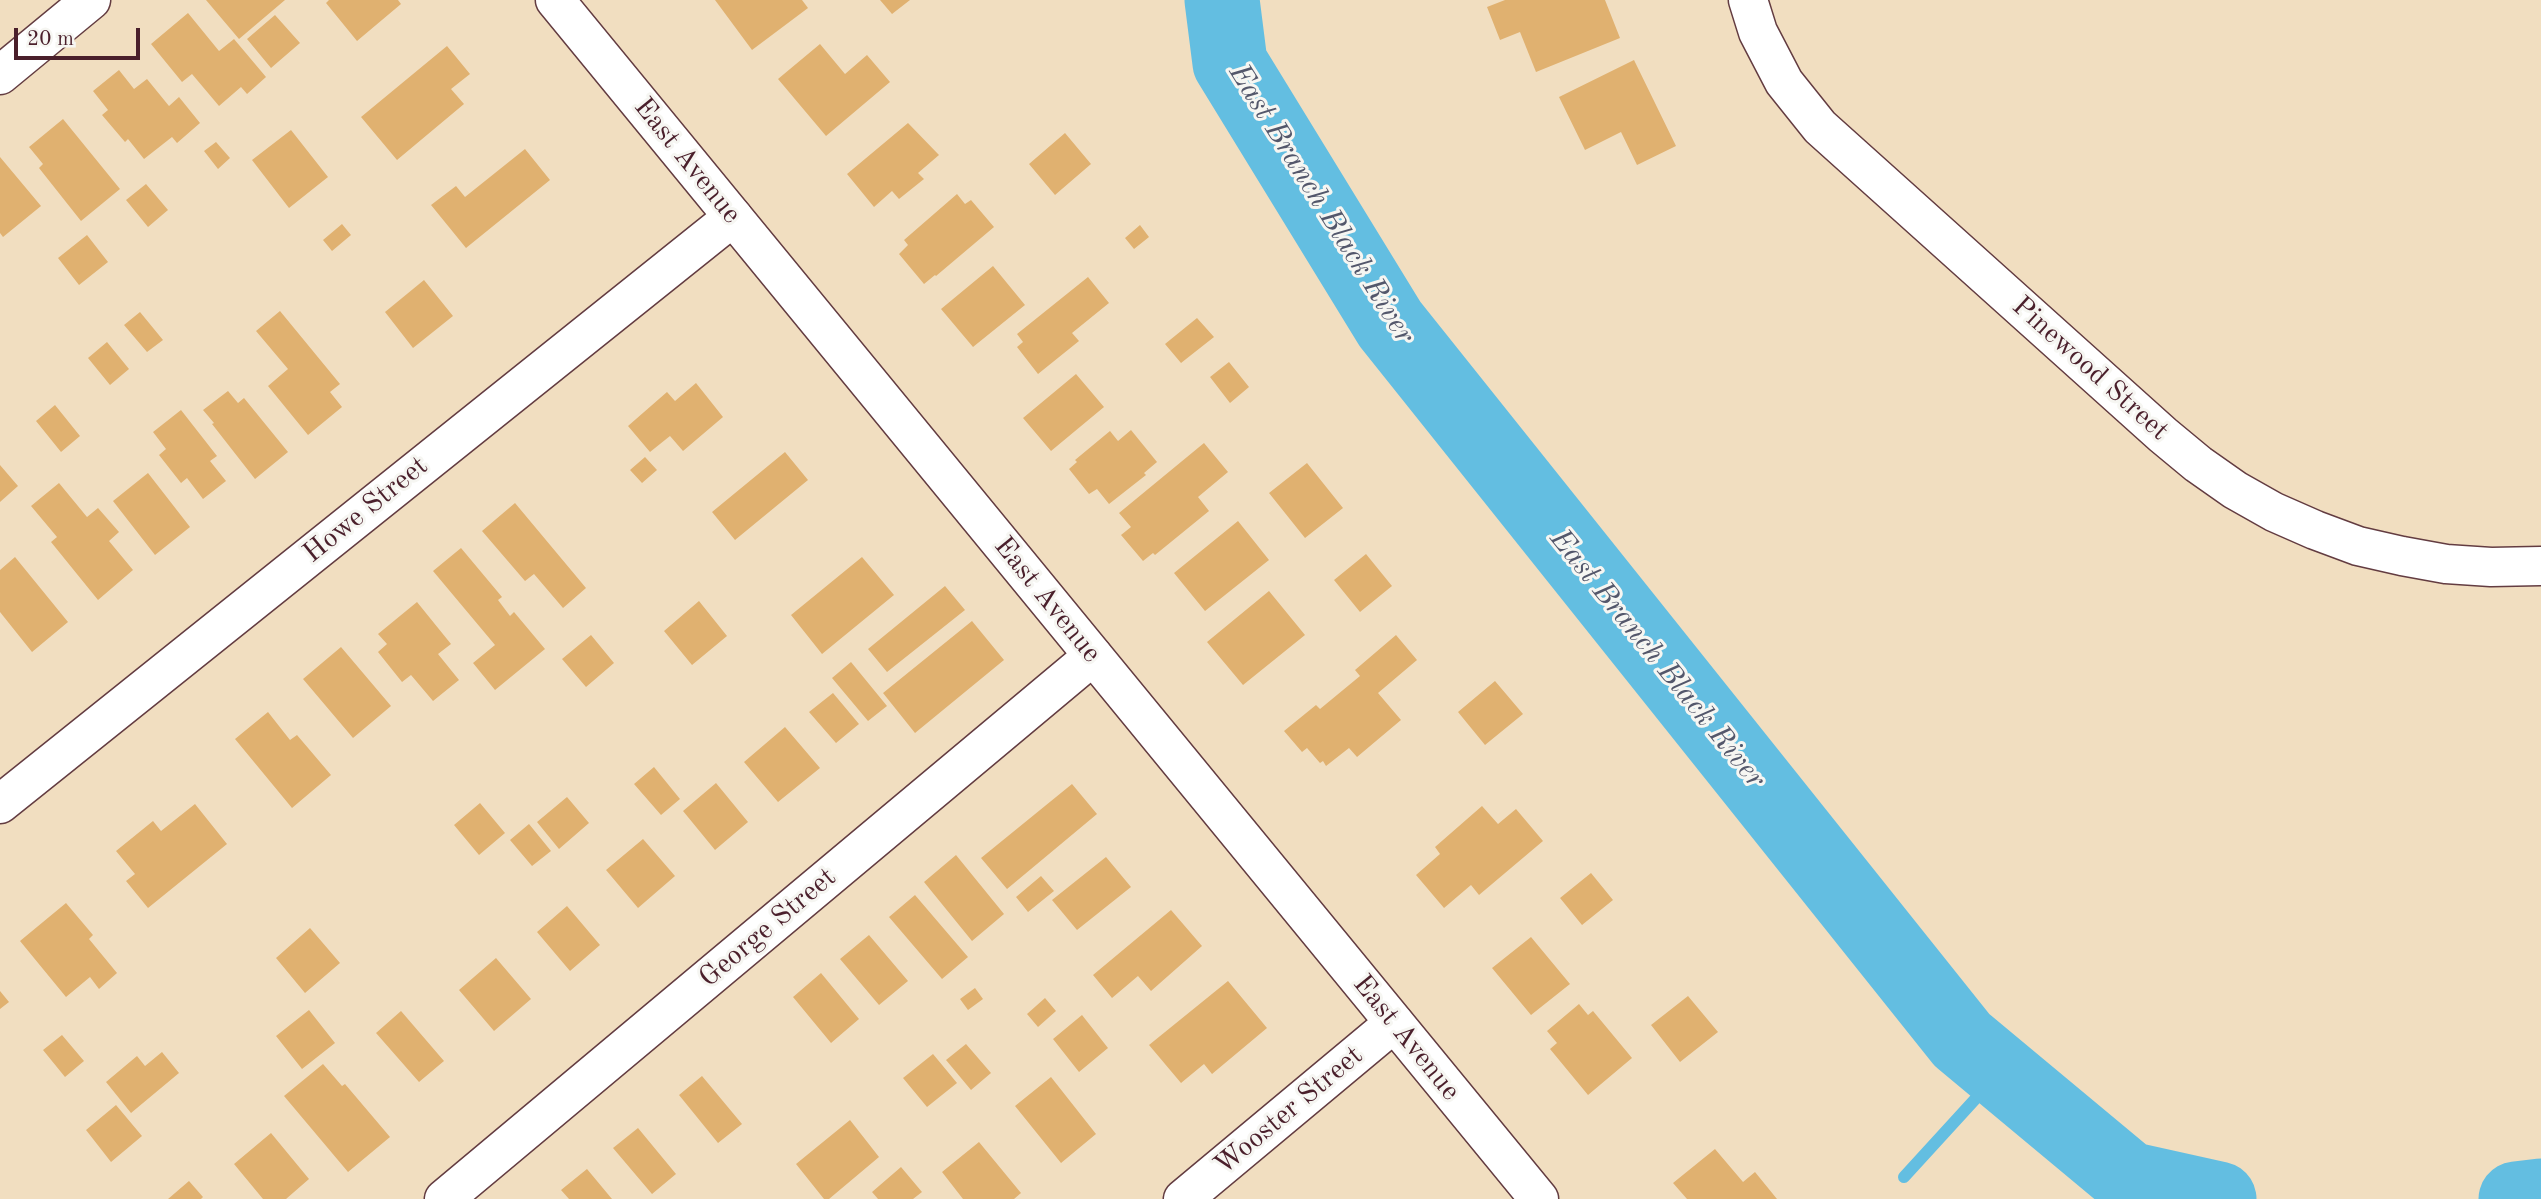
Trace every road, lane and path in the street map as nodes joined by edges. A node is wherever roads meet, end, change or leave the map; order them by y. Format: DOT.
graph roads {
  1 [pos="91,0"];
  2 [pos="555,0"];
  3 [pos="1748,0"];
  4 [pos="0,75"];
  5 [pos="733,217"];
  6 [pos="2541,566"];
  7 [pos="1093,656"];
  8 [pos="0,804"];
  9 [pos="1394,1023"];
  10 [pos="444,1199"];
  11 [pos="1183,1199"];
  12 [pos="1539,1199"];
  1 -- 4 [label="street"];
  2 -- 5 [label="street, East Avenue"];
  3 -- 6 [label="street, Pinewood Street"];
  5 -- 7 [label="street, East Avenue"];
  5 -- 8 [label="street, Howe Street"];
  7 -- 9 [label="street, East Avenue"];
  7 -- 10 [label="street, George Street"];
  9 -- 11 [label="street, Wooster Street"];
  9 -- 12 [label="street, East Avenue"];
}
